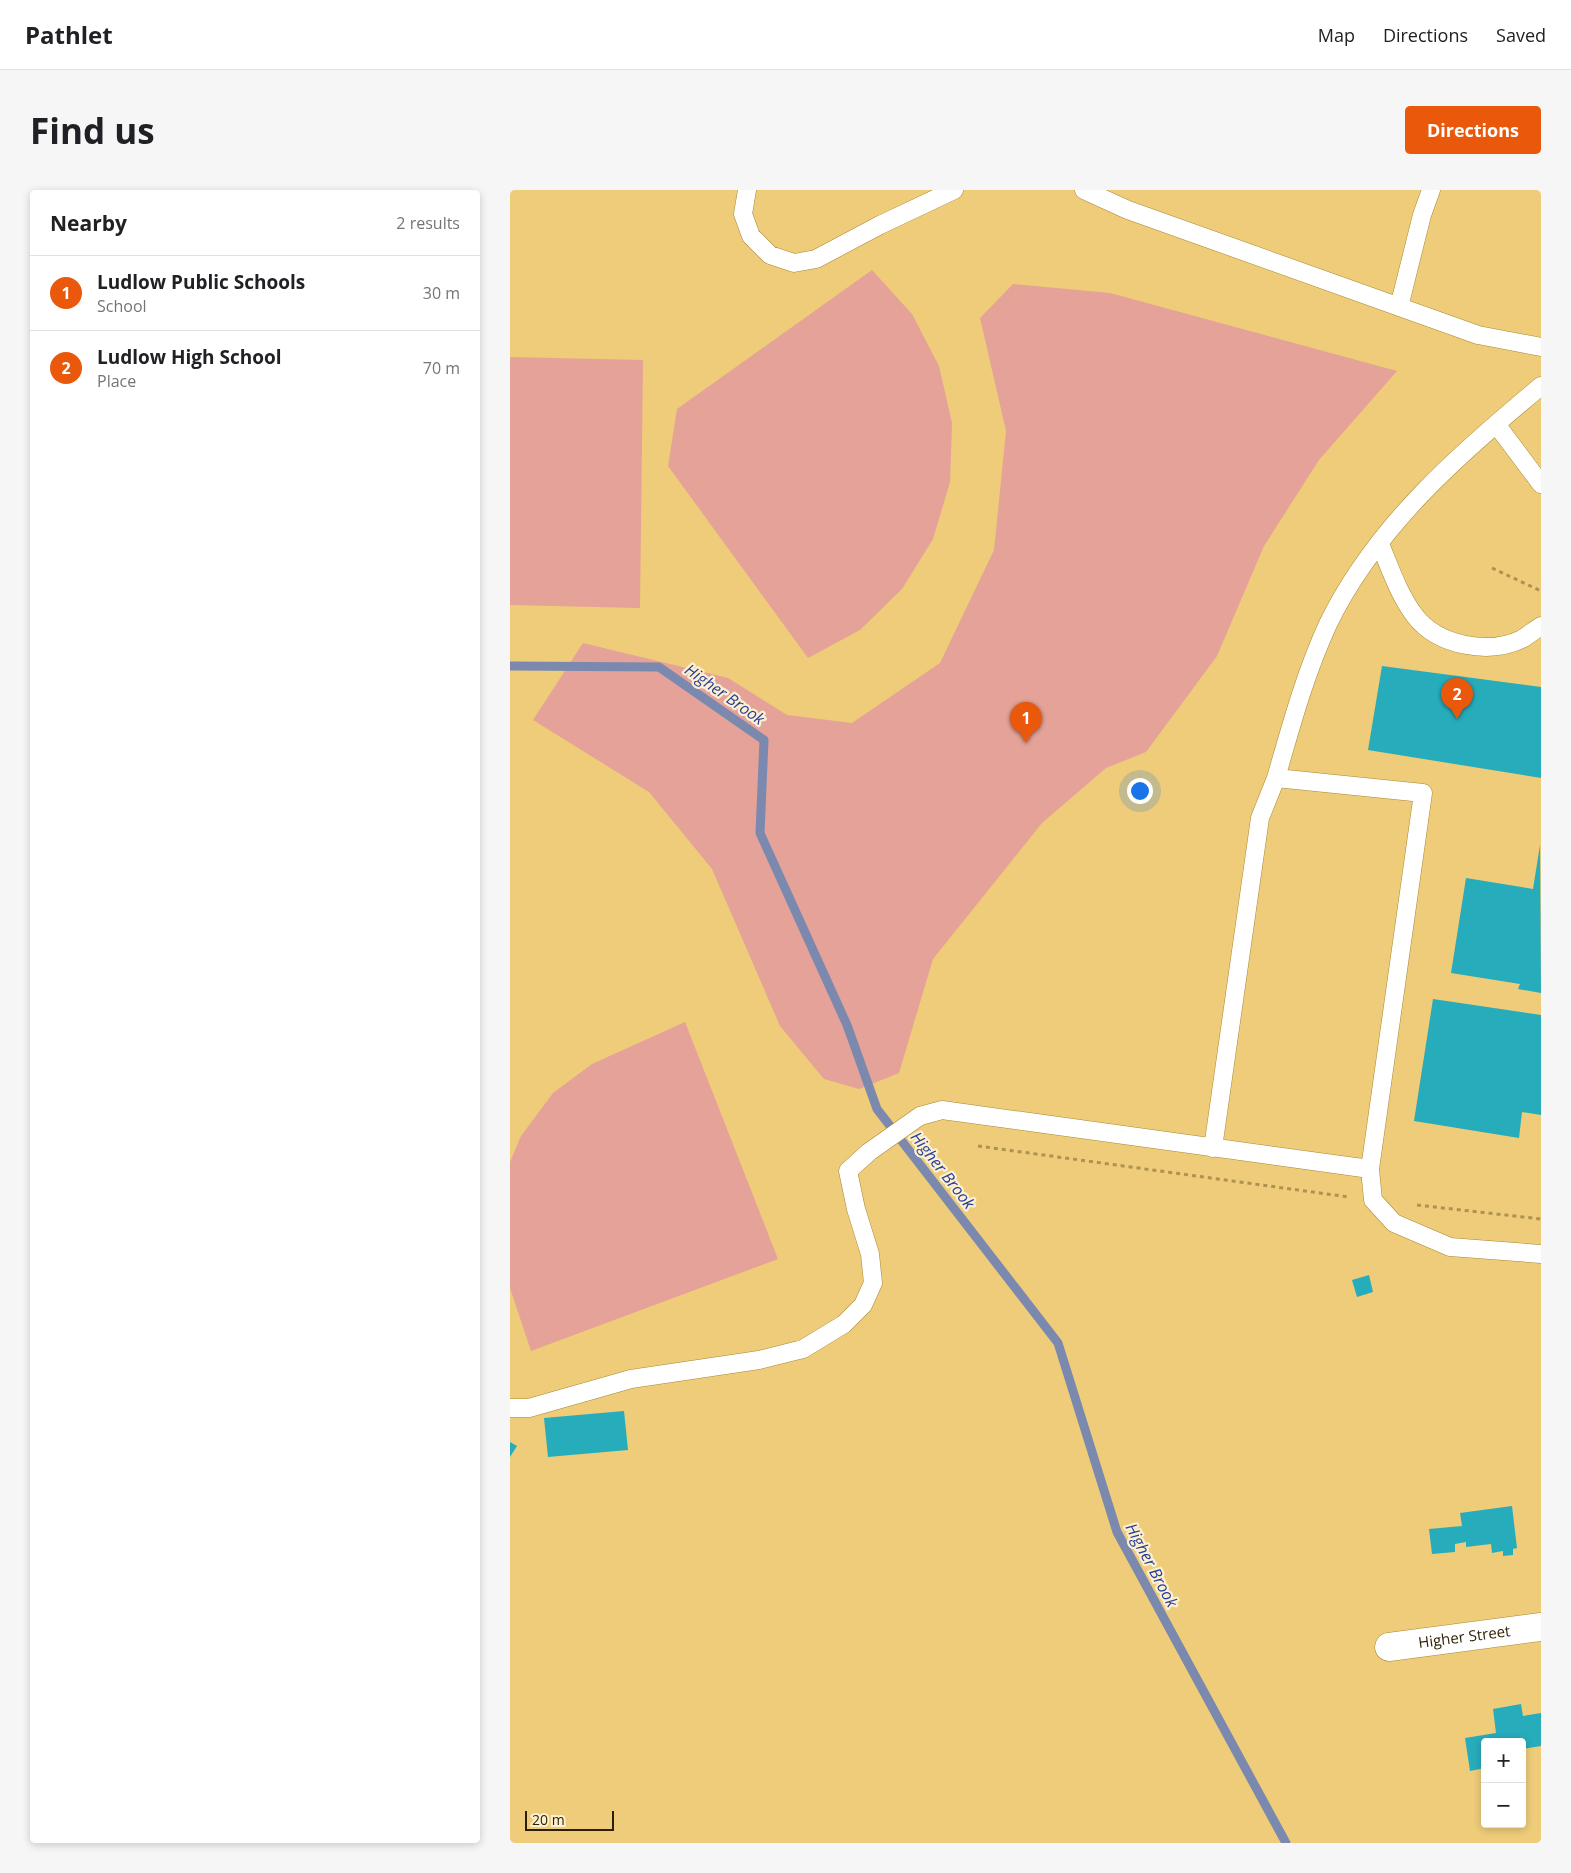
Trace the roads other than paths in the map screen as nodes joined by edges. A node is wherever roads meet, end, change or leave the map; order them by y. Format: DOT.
graph roads {
  1 [pos="746,190"];
  2 [pos="954,190"];
  3 [pos="1084,190"];
  4 [pos="1431,190"];
  5 [pos="1399,307"];
  6 [pos="1541,347"];
  7 [pos="1541,386"];
  8 [pos="1496,424"];
  9 [pos="1541,484"];
  10 [pos="1380,544"];
  11 [pos="1541,626"];
  12 [pos="1276,778"];
  13 [pos="1212,1148"];
  14 [pos="1370,1169"];
  15 [pos="1541,1254"];
  16 [pos="510,1408"];
  17 [pos="1541,1627"];
  18 [pos="1389,1647"];
  1 -- 2 [label="lane"];
  3 -- 5 [label="lane"];
  4 -- 5 [label="lane"];
  5 -- 6 [label="lane"];
  7 -- 8 [label="lane"];
  8 -- 9 [label="lane"];
  8 -- 10 [label="lane"];
  10 -- 11 [label="lane"];
  10 -- 12 [label="lane"];
  12 -- 13 [label="lane"];
  12 -- 14 [label="lane"];
  13 -- 14 [label="lane"];
  13 -- 16 [label="lane"];
  14 -- 15 [label="lane"];
  17 -- 18 [label="street, Higher Street"];
}
